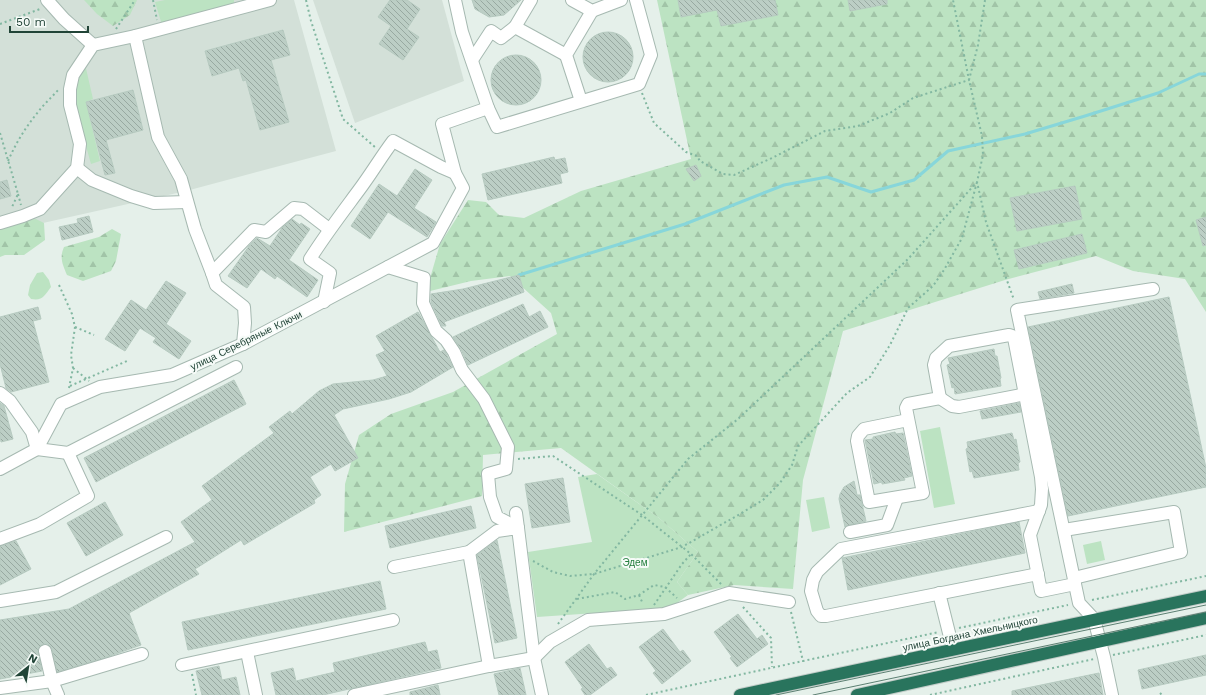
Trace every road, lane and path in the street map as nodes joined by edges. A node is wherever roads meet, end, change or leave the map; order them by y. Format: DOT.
graph roads {
  1 [pos="135,0"];
  2 [pos="153,0"];
  3 [pos="270,0"];
  4 [pos="306,0"];
  5 [pos="455,0"];
  6 [pos="531,0"];
  7 [pos="572,0"];
  8 [pos="621,0"];
  9 [pos="636,0"];
  10 [pos="953,0"];
  11 [pos="985,0"];
  12 [pos="49,2"];
  13 [pos="592,11"];
  14 [pos="0,24"];
  15 [pos="515,27"];
  16 [pos="159,29"];
  17 [pos="135,36"];
  18 [pos="109,41"];
  19 [pos="93,46"];
  20 [pos="566,55"];
  21 [pos="472,60"];
  22 [pos="72,76"];
  23 [pos="968,80"];
  24 [pos="639,84"];
  25 [pos="582,101"];
  26 [pos="488,108"];
  27 [pos="0,133"];
  28 [pos="383,154"];
  29 [pos="8,161"];
  30 [pos="77,168"];
  31 [pos="456,173"];
  32 [pos="977,182"];
  33 [pos="187,202"];
  34 [pos="2,222"];
  35 [pos="329,229"];
  36 [pos="388,267"];
  37 [pos="212,273"];
  38 [pos="59,285"];
  39 [pos="1152,289"];
  40 [pos="324,302"];
  41 [pos="1017,310"];
  42 [pos="75,327"];
  43 [pos="94,335"];
  44 [pos="243,344"];
  45 [pos="127,361"];
  46 [pos="236,367"];
  47 [pos="73,368"];
  48 [pos="86,378"];
  49 [pos="100,387"];
  50 [pos="0,394"];
  51 [pos="940,398"];
  52 [pos="1027,399"];
  53 [pos="908,420"];
  54 [pos="36,449"];
  55 [pos="68,453"];
  56 [pos="507,460"];
  57 [pos="0,469"];
  58 [pos="896,498"];
  59 [pos="1039,511"];
  60 [pos="516,513"];
  61 [pos="642,515"];
  62 [pos="518,528"];
  63 [pos="854,530"];
  64 [pos="1064,530"];
  65 [pos="166,537"];
  66 [pos="0,539"];
  67 [pos="682,547"];
  68 [pos="469,552"];
  69 [pos="691,554"];
  70 [pos="522,555"];
  71 [pos="394,567"];
  72 [pos="594,574"];
  73 [pos="1038,574"];
  74 [pos="1206,576"];
  75 [pos="1074,581"];
  76 [pos="665,587"];
  77 [pos="729,592"];
  78 [pos="939,593"];
  79 [pos="640,595"];
  80 [pos="1206,596"];
  81 [pos="575,600"];
  82 [pos="0,601"];
  83 [pos="789,602"];
  84 [pos="1079,603"];
  85 [pos="676,610"];
  86 [pos="647,615"];
  87 [pos="1206,618"];
  88 [pos="1094,619"];
  89 [pos="393,620"];
  90 [pos="558,625"];
  91 [pos="948,630"];
  92 [pos="1206,634"];
  93 [pos="1100,642"];
  94 [pos="953,649"];
  95 [pos="45,651"];
  96 [pos="247,652"];
  97 [pos="142,654"];
  98 [pos="1104,657"];
  99 [pos="534,658"];
  100 [pos="803,661"];
  101 [pos="182,665"];
  102 [pos="489,666"];
  103 [pos="772,667"];
  104 [pos="192,674"];
  105 [pos="52,681"];
  106 [pos="0,688"];
  107 [pos="58,695"];
  108 [pos="196,695"];
  109 [pos="256,695"];
  110 [pos="354,695"];
  111 [pos="542,695"];
  112 [pos="646,695"];
  113 [pos="740,695"];
  114 [pos="859,695"];
  115 [pos="930,695"];
  116 [pos="1112,695"];
  1 -- 18 [label="path"];
  2 -- 16 [label="path"];
  3 -- 16 [label="street"];
  4 -- 28 [label="path"];
  5 -- 21 [label="street"];
  6 -- 15 [label="street"];
  7 -- 13 [label="street"];
  8 -- 13 [label="street"];
  9 -- 24 [label="street"];
  10 -- 23 [label="path"];
  11 -- 23 [label="path"];
  12 -- 14 [label="path"];
  12 -- 19 [label="street"];
  13 -- 20 [label="street"];
  15 -- 20 [label="street"];
  15 -- 21 [label="street"];
  16 -- 17 [label="street"];
  17 -- 18 [label="street"];
  17 -- 33 [label="street"];
  18 -- 19 [label="street"];
  19 -- 22 [label="street"];
  20 -- 25 [label="street"];
  21 -- 26 [label="street"];
  22 -- 29 [label="path"];
  22 -- 30 [label="street"];
  23 -- 24 [label="path"];
  23 -- 32 [label="path"];
  24 -- 25 [label="street"];
  25 -- 26 [label="street"];
  26 -- 31 [label="street, улица Серебряные Ключи"];
  27 -- 29 [label="path"];
  28 -- 31 [label="street"];
  28 -- 35 [label="street"];
  29 -- 34 [label="path"];
  30 -- 33 [label="street"];
  30 -- 34 [label="street"];
  31 -- 36 [label="street, улица Серебряные Ключи"];
  32 -- 41 [label="path"];
  32 -- 61 [label="path"];
  32 -- 67 [label="path"];
  33 -- 37 [label="street"];
  35 -- 37 [label="street"];
  35 -- 40 [label="street"];
  36 -- 40 [label="street, улица Серебряные Ключи"];
  36 -- 56 [label="street"];
  37 -- 44 [label="street"];
  38 -- 42 [label="path"];
  39 -- 41 [label="street"];
  40 -- 44 [label="street, улица Серебряные Ключи"];
  41 -- 52 [label="street"];
  42 -- 43 [label="path"];
  42 -- 47 [label="path"];
  44 -- 49 [label="street, улица Серебряные Ключи"];
  45 -- 48 [label="path"];
  46 -- 55 [label="street"];
  47 -- 48 [label="path"];
  47 -- 48 [label="path"];
  48 -- 49 [label="path"];
  49 -- 54 [label="street, улица Серебряные Ключи"];
  50 -- 54 [label="street"];
  51 -- 52 [label="street"];
  51 -- 52 [label="street"];
  51 -- 53 [label="street"];
  52 -- 59 [label="street"];
  52 -- 64 [label="street"];
  53 -- 58 [label="street"];
  53 -- 58 [label="street"];
  54 -- 55 [label="street"];
  54 -- 57 [label="street"];
  55 -- 66 [label="street"];
  56 -- 61 [label="path"];
  56 -- 62 [label="street"];
  58 -- 63 [label="street"];
  59 -- 73 [label="street"];
  59 -- 78 [label="street"];
  60 -- 62 [label="street"];
  61 -- 67 [label="path"];
  61 -- 72 [label="path"];
  62 -- 68 [label="street"];
  62 -- 70 [label="street"];
  64 -- 75 [label="street"];
  64 -- 75 [label="street"];
  65 -- 82 [label="street"];
  67 -- 69 [label="path"];
  67 -- 72 [label="path"];
  68 -- 71 [label="street"];
  68 -- 102 [label="street"];
  69 -- 76 [label="path"];
  69 -- 77 [label="path"];
  70 -- 72 [label="path"];
  70 -- 99 [label="street"];
  72 -- 81 [label="path"];
  73 -- 75 [label="street"];
  73 -- 78 [label="street"];
  74 -- 84 [label="path"];
  75 -- 84 [label="street"];
  76 -- 79 [label="path"];
  76 -- 85 [label="path"];
  76 -- 86 [label="path"];
  77 -- 83 [label="street"];
  77 -- 85 [label="street"];
  77 -- 103 [label="path"];
  78 -- 91 [label="street"];
  79 -- 81 [label="path"];
  79 -- 86 [label="path"];
  80 -- 88 [label="highway, улица Богдана Хмельницкого"];
  81 -- 90 [label="path"];
  83 -- 100 [label="path"];
  84 -- 88 [label="street"];
  84 -- 91 [label="path"];
  85 -- 86 [label="street"];
  86 -- 99 [label="street"];
  87 -- 93 [label="highway"];
  88 -- 93 [label="street"];
  88 -- 94 [label="highway, улица Богдана Хмельницкого"];
  89 -- 96 [label="street"];
  91 -- 94 [label="street"];
  91 -- 100 [label="path"];
  92 -- 98 [label="path"];
  93 -- 98 [label="street"];
  93 -- 114 [label="highway"];
  94 -- 113 [label="highway, улица Богдана Хмельницкого"];
  95 -- 105 [label="street"];
  96 -- 101 [label="street"];
  96 -- 109 [label="street"];
  97 -- 105 [label="street"];
  98 -- 115 [label="path"];
  98 -- 116 [label="street"];
  99 -- 102 [label="street"];
  99 -- 111 [label="street"];
  100 -- 103 [label="path"];
  102 -- 110 [label="street"];
  103 -- 112 [label="path"];
  104 -- 108 [label="path"];
  105 -- 106 [label="street"];
  105 -- 107 [label="street"];
}
